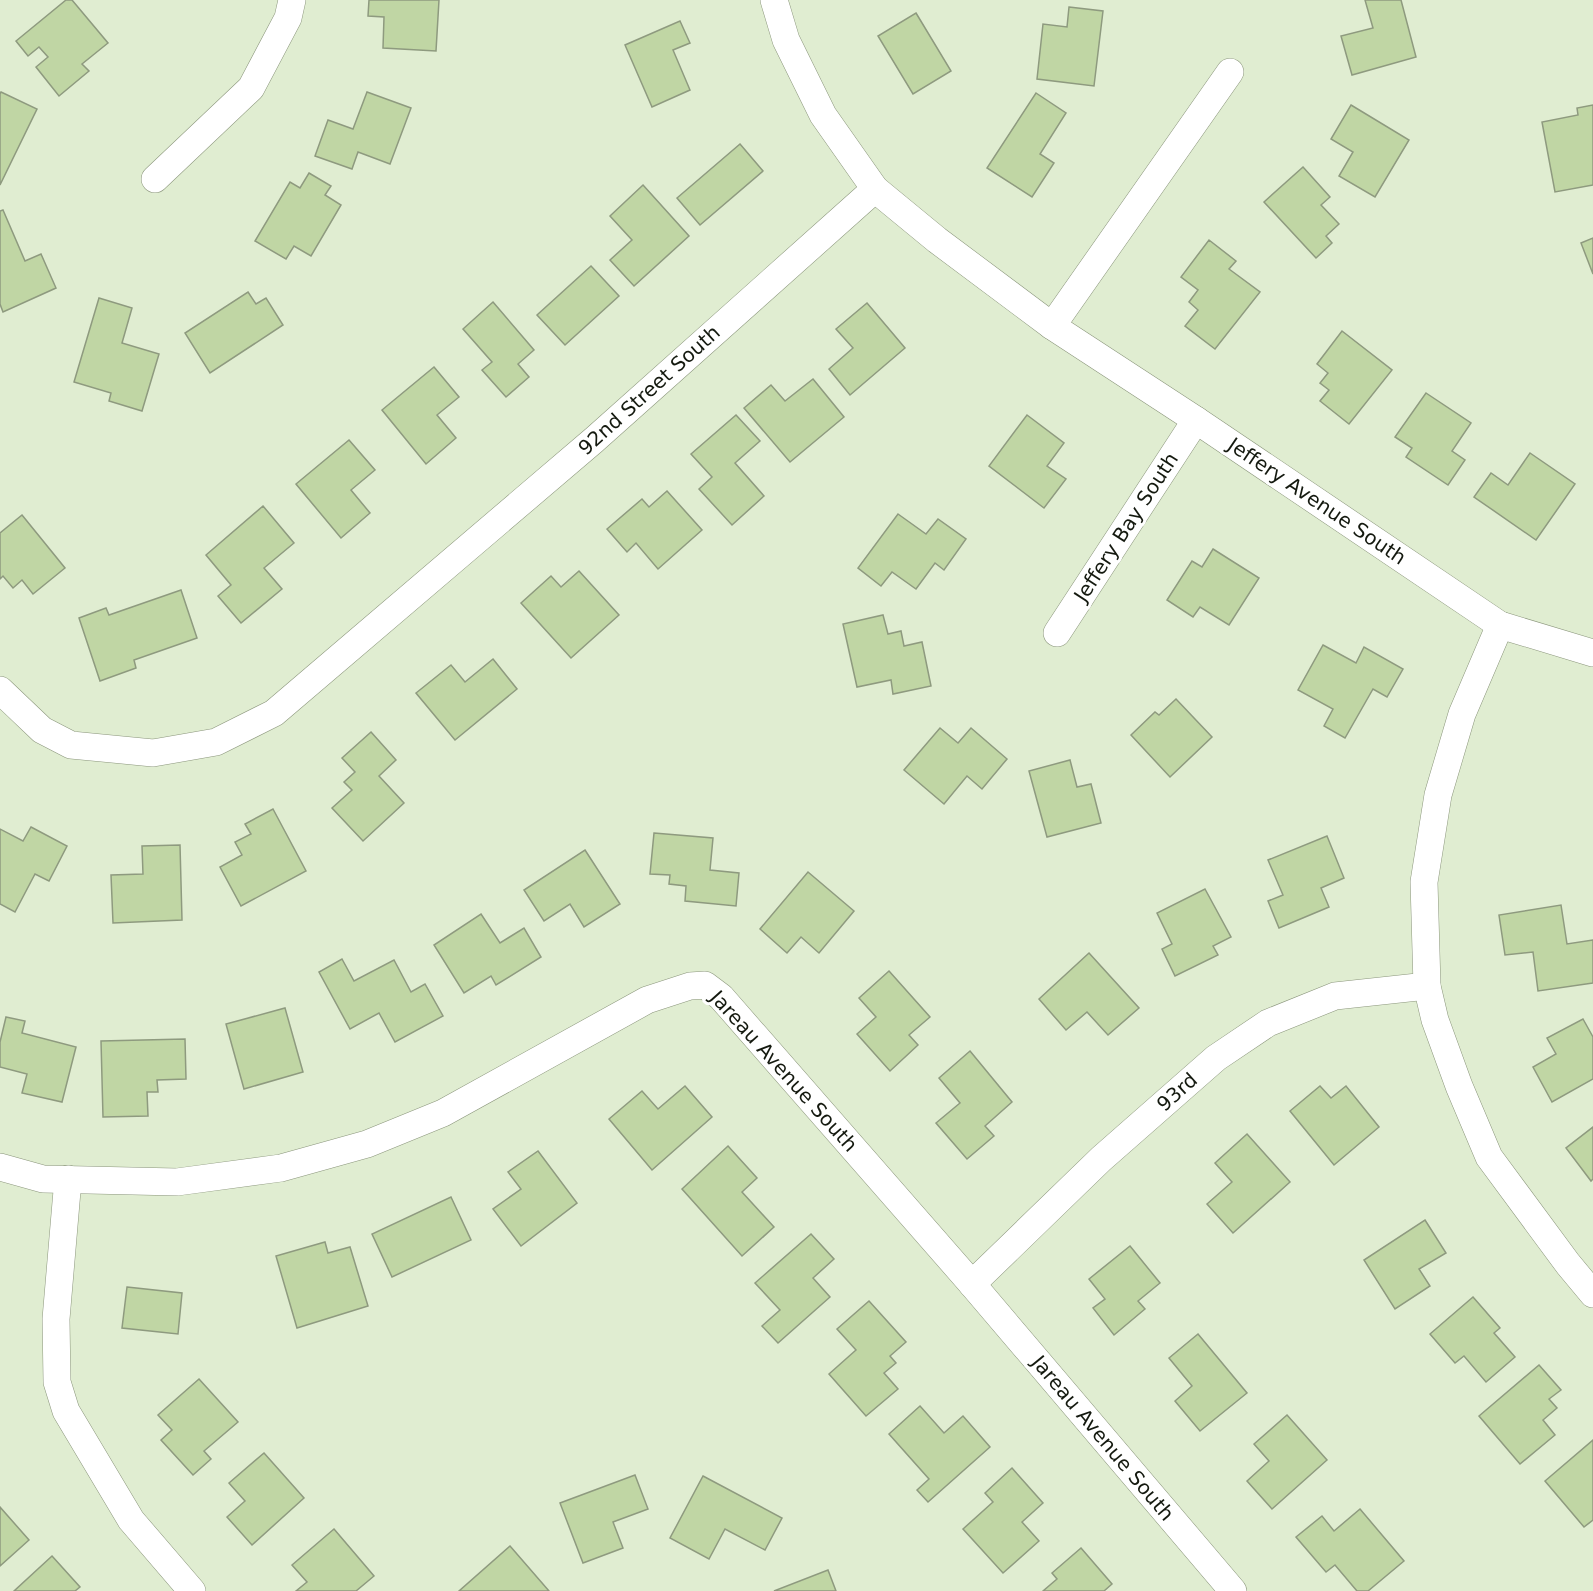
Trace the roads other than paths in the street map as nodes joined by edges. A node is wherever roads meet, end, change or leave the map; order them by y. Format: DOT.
graph roads {
  1 [pos="292,0"];
  2 [pos="774,0"];
  3 [pos="1230,72"];
  4 [pos="155,178"];
  5 [pos="875,189"];
  6 [pos="1052,326"];
  7 [pos="1196,420"];
  8 [pos="1500,625"];
  9 [pos="1057,633"];
  10 [pos="1593,653"];
  11 [pos="0,690"];
  12 [pos="1427,986"];
  13 [pos="0,1167"];
  14 [pos="68,1179"];
  15 [pos="972,1284"];
  16 [pos="1593,1294"];
  17 [pos="192,1591"];
  18 [pos="1233,1591"];
  1 -- 4 [label="street"];
  2 -- 5 [label="street, Jeffery Avenue South"];
  3 -- 6 [label="street"];
  5 -- 6 [label="street, Jeffery Avenue South"];
  5 -- 11 [label="street, 92nd Street South"];
  6 -- 7 [label="street, Jeffery Avenue South"];
  7 -- 8 [label="street, Jeffery Avenue South"];
  7 -- 9 [label="street, Jeffery Bay South"];
  8 -- 10 [label="street, Jeffery Avenue South"];
  8 -- 12 [label="street"];
  12 -- 15 [label="street, 93rd"];
  12 -- 16 [label="street"];
  13 -- 14 [label="street, Jareau Avenue South"];
  14 -- 15 [label="street, Jareau Avenue South"];
  14 -- 17 [label="street"];
  15 -- 18 [label="street, Jareau Avenue South"];
}
